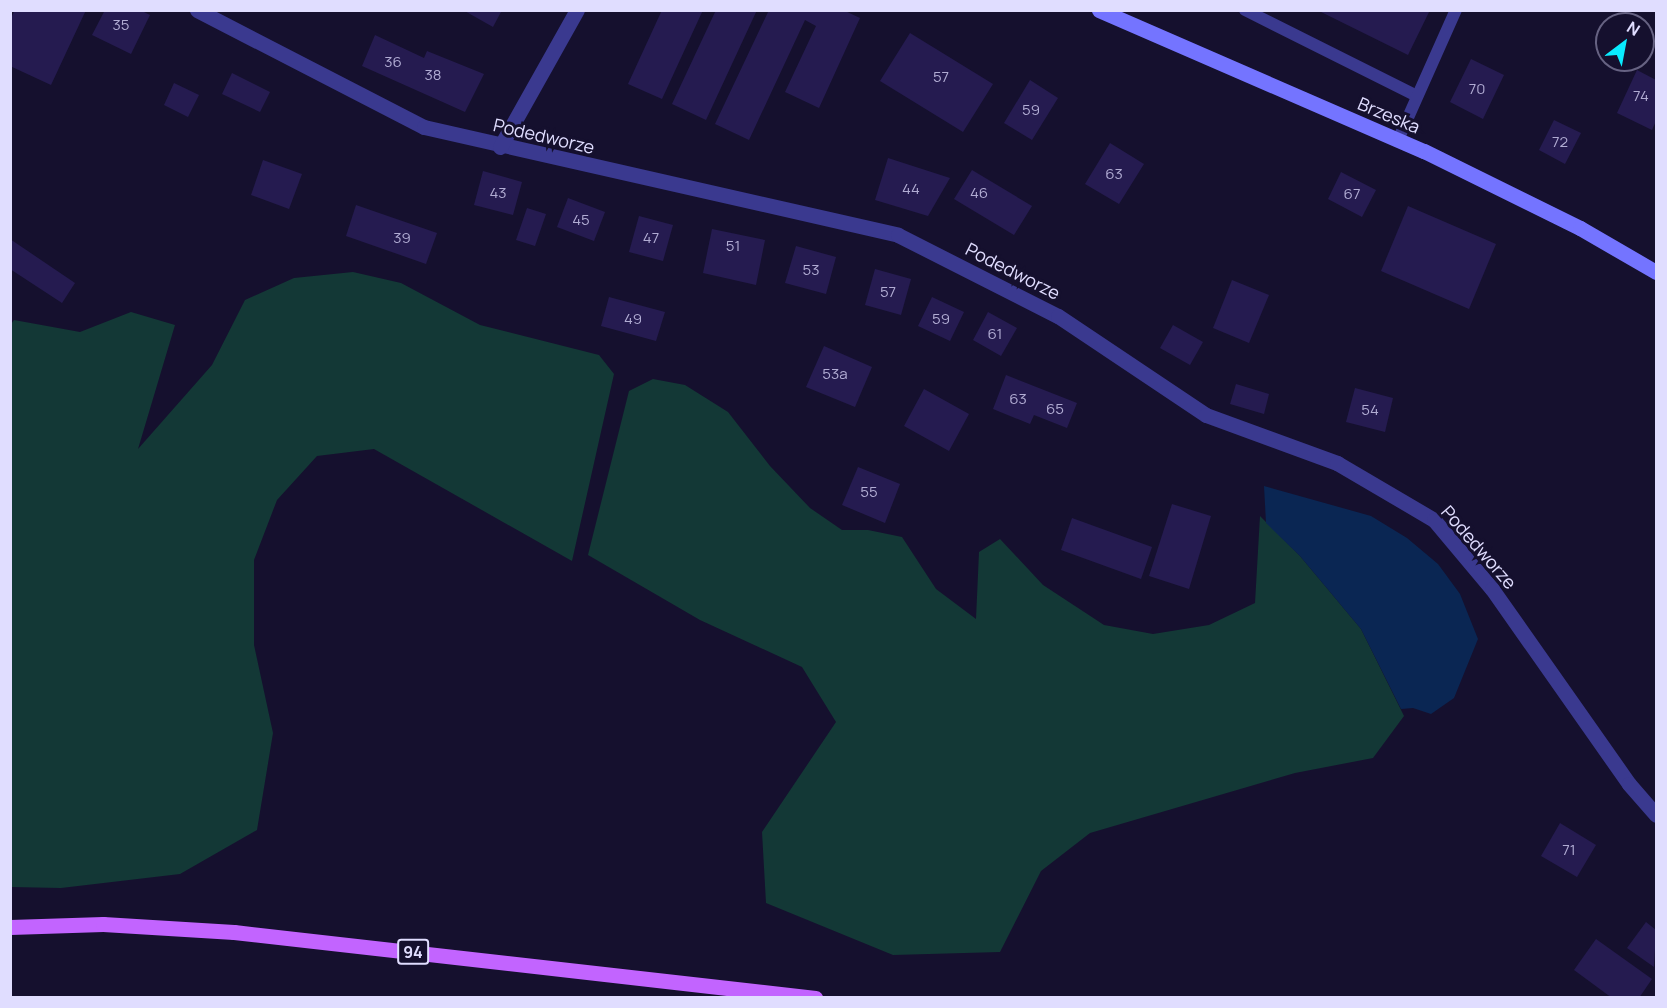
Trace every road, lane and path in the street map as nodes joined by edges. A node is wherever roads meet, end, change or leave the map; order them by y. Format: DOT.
graph roads {
  1 [pos="197,10"];
  2 [pos="577,10"];
  3 [pos="1245,10"];
  4 [pos="1456,10"];
  5 [pos="1102,11"];
  6 [pos="1417,96"];
  7 [pos="1398,140"];
  8 [pos="500,147"];
  9 [pos="1656,272"];
  10 [pos="1656,815"];
  11 [pos="10,927"];
  12 [pos="815,998"];
  1 -- 8 [label="street, Podedworze"];
  2 -- 8 [label="street"];
  3 -- 6 [label="lane"];
  4 -- 6 [label="lane"];
  5 -- 7 [label="main road, Brzeska"];
  6 -- 7 [label="lane"];
  7 -- 9 [label="main road, Brzeska"];
  8 -- 10 [label="street, Podedworze"];
  11 -- 12 [label="main road, 94"];
}
